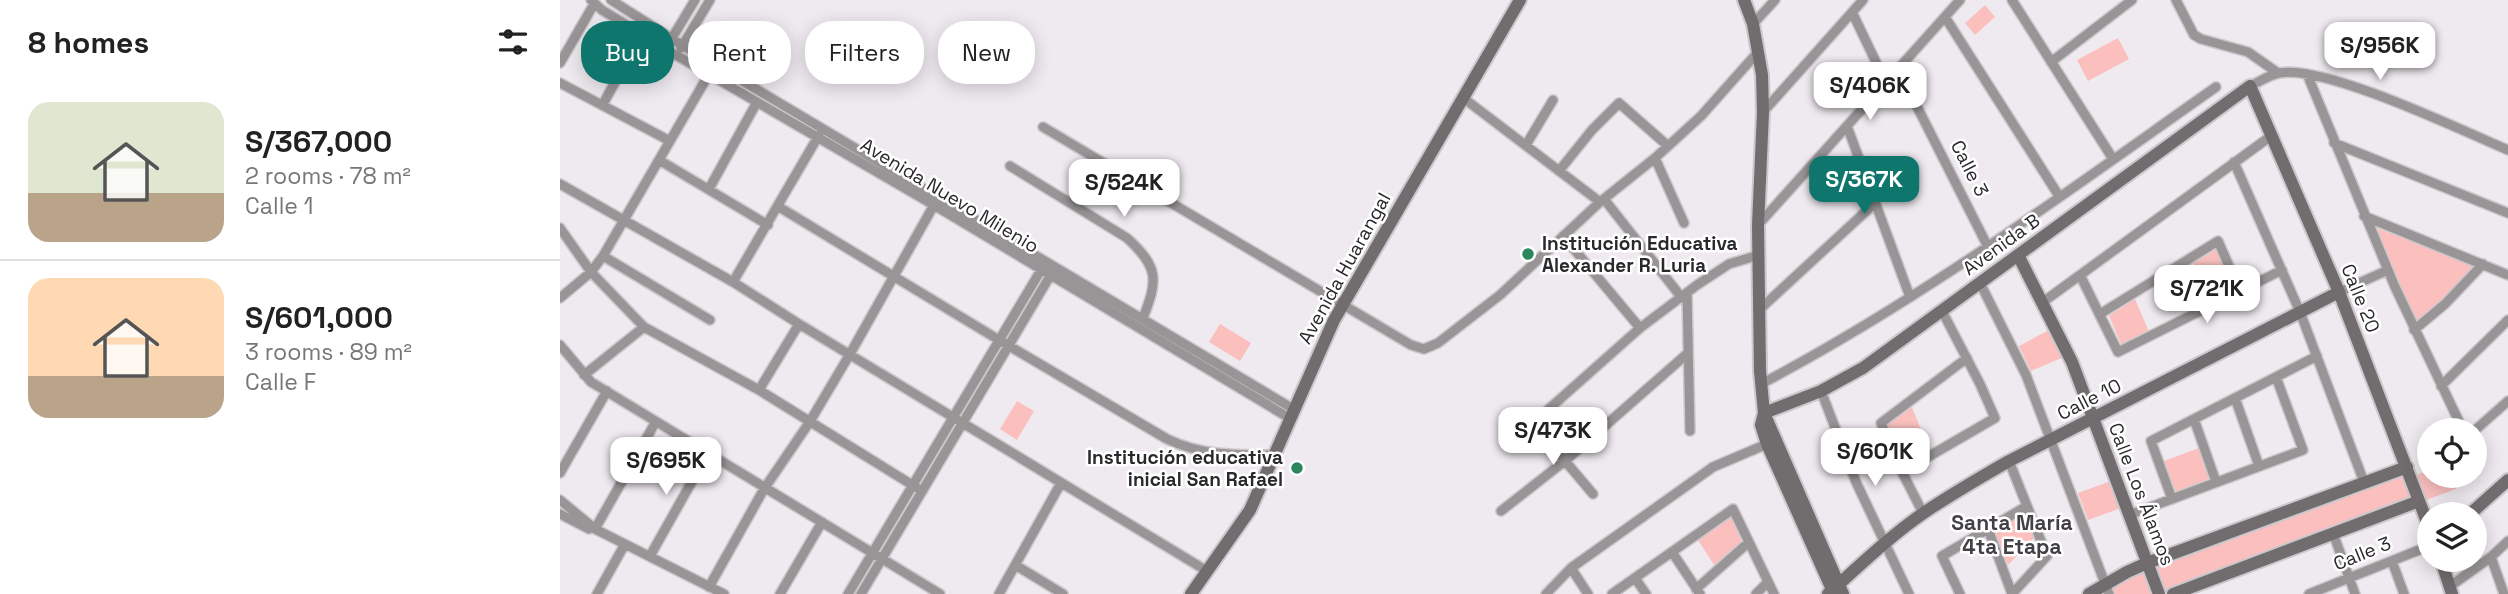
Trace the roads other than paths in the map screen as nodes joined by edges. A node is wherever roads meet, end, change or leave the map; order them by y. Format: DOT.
graph roads {
  1 [pos="611,0"];
  2 [pos="695,0"];
  3 [pos="710,0"];
  4 [pos="1519,0"];
  5 [pos="1744,0"];
  6 [pos="1774,0"];
  7 [pos="1863,0"];
  8 [pos="1960,0"];
  9 [pos="2012,0"];
  10 [pos="2132,0"];
  11 [pos="2176,0"];
  12 [pos="592,2"];
  13 [pos="2121,4"];
  14 [pos="1852,12"];
  15 [pos="1945,17"];
  16 [pos="623,21"];
  17 [pos="643,21"];
  18 [pos="1752,24"];
  19 [pos="674,34"];
  20 [pos="674,41"];
  21 [pos="682,45"];
  22 [pos="1758,52"];
  23 [pos="676,55"];
  24 [pos="688,62"];
  25 [pos="2051,62"];
  26 [pos="560,63"];
  27 [pos="1898,69"];
  28 [pos="2278,73"];
  29 [pos="2307,74"];
  30 [pos="560,83"];
  31 [pos="1885,83"];
  32 [pos="614,84"];
  33 [pos="703,84"];
  34 [pos="726,84"];
  35 [pos="2250,86"];
  36 [pos="2216,87"];
  37 [pos="1462,97"];
  38 [pos="1553,100"];
  39 [pos="757,102"];
  40 [pos="603,104"];
  41 [pos="1763,111"];
  42 [pos="1847,126"];
  43 [pos="1043,127"];
  44 [pos="824,128"];
  45 [pos="2271,136"];
  46 [pos="818,138"];
  47 [pos="670,141"];
  48 [pos="2334,143"];
  49 [pos="1526,145"];
  50 [pos="1668,146"];
  51 [pos="2508,150"];
  52 [pos="1655,158"];
  53 [pos="2113,159"];
  54 [pos="659,160"];
  55 [pos="2234,162"];
  56 [pos="1010,166"];
  57 [pos="1559,171"];
  58 [pos="560,184"];
  59 [pos="709,189"];
  60 [pos="2059,196"];
  61 [pos="1602,200"];
  62 [pos="1875,203"];
  63 [pos="934,205"];
  64 [pos="779,207"];
  65 [pos="2508,213"];
  66 [pos="2364,216"];
  67 [pos="623,220"];
  68 [pos="1685,223"];
  69 [pos="768,225"];
  70 [pos="1758,225"];
  71 [pos="560,228"];
  72 [pos="1563,236"];
  73 [pos="1988,247"];
  74 [pos="1759,254"];
  75 [pos="2018,255"];
  76 [pos="603,256"];
  77 [pos="1046,260"];
  78 [pos="2483,264"];
  79 [pos="1056,266"];
  80 [pos="1041,270"];
  81 [pos="2282,270"];
  82 [pos="2388,270"];
  83 [pos="591,272"];
  84 [pos="1051,275"];
  85 [pos="2080,275"];
  86 [pos="2508,275"];
  87 [pos="895,276"];
  88 [pos="733,282"];
  89 [pos="1980,283"];
  90 [pos="2240,291"];
  91 [pos="2339,292"];
  92 [pos="1685,295"];
  93 [pos="1910,297"];
  94 [pos="560,298"];
  95 [pos="2043,302"];
  96 [pos="1343,305"];
  97 [pos="1759,310"];
  98 [pos="1942,311"];
  99 [pos="2300,312"];
  100 [pos="2100,314"];
  101 [pos="1143,318"];
  102 [pos="710,320"];
  103 [pos="2508,320"];
  104 [pos="799,324"];
  105 [pos="645,327"];
  106 [pos="1640,328"];
  107 [pos="2414,330"];
  108 [pos="999,340"];
  109 [pos="560,345"];
  110 [pos="1008,346"];
  111 [pos="1688,353"];
  112 [pos="850,354"];
  113 [pos="2317,356"];
  114 [pos="1967,358"];
  115 [pos="584,375"];
  116 [pos="2276,377"];
  117 [pos="1761,384"];
  118 [pos="2441,386"];
  119 [pos="759,390"];
  120 [pos="607,391"];
  121 [pos="1821,391"];
  122 [pos="2235,398"];
  123 [pos="2508,401"];
  124 [pos="1764,413"];
  125 [pos="1293,415"];
  126 [pos="953,417"];
  127 [pos="2457,418"];
  128 [pos="2093,419"];
  129 [pos="2194,419"];
  130 [pos="2487,420"];
  131 [pos="656,423"];
  132 [pos="809,423"];
  133 [pos="963,423"];
  134 [pos="1690,431"];
  135 [pos="2051,440"];
  136 [pos="1767,444"];
  137 [pos="708,453"];
  138 [pos="1275,455"];
  139 [pos="1566,460"];
  140 [pos="2009,461"];
  141 [pos="2259,466"];
  142 [pos="2407,467"];
  143 [pos="1902,472"];
  144 [pos="560,473"];
  145 [pos="2508,480"];
  146 [pos="2216,482"];
  147 [pos="2364,482"];
  148 [pos="1061,483"];
  149 [pos="912,485"];
  150 [pos="764,489"];
  151 [pos="922,491"];
  152 [pos="1593,494"];
  153 [pos="2172,499"];
  154 [pos="560,500"];
  155 [pos="2419,501"];
  156 [pos="2483,502"];
  157 [pos="2027,506"];
  158 [pos="1501,511"];
  159 [pos="1923,513"];
  160 [pos="560,514"];
  161 [pos="2129,515"];
  162 [pos="822,522"];
  163 [pos="1988,529"];
  164 [pos="599,531"];
  165 [pos="2333,533"];
  166 [pos="2508,541"];
  167 [pos="1749,542"];
  168 [pos="1885,543"];
  169 [pos="625,544"];
  170 [pos="2417,551"];
  171 [pos="1672,552"];
  172 [pos="872,554"];
  173 [pos="650,556"];
  174 [pos="2490,557"];
  175 [pos="881,559"];
  176 [pos="2392,561"];
  177 [pos="2147,563"];
  178 [pos="1017,566"];
  179 [pos="1571,568"];
  180 [pos="1207,571"];
  181 [pos="2445,572"];
  182 [pos="1635,578"];
  183 [pos="2349,579"];
  184 [pos="1768,582"];
  185 [pos="709,587"];
  186 [pos="2107,589"];
  187 [pos="2451,590"];
  188 [pos="1698,591"];
  189 [pos="1835,591"];
  190 [pos="597,594"];
  191 [pos="724,594"];
  192 [pos="780,594"];
  193 [pos="848,594"];
  194 [pos="861,594"];
  195 [pos="940,594"];
  196 [pos="999,594"];
  197 [pos="1063,594"];
  198 [pos="1191,594"];
  199 [pos="1546,594"];
  200 [pos="1588,594"];
  201 [pos="1612,594"];
  202 [pos="1646,594"];
  203 [pos="1756,594"];
  204 [pos="1774,594"];
  205 [pos="1909,594"];
  206 [pos="1960,594"];
  207 [pos="2012,594"];
  208 [pos="2090,594"];
  209 [pos="2159,594"];
  210 [pos="2173,594"];
  211 [pos="2309,594"];
  212 [pos="2355,594"];
  213 [pos="2404,594"];
  214 [pos="2504,594"];
  1 -- 17 [label="street, Avenida Nuevo Milenio"];
  2 -- 19 [label="street"];
  3 -- 21 [label="street"];
  4 -- 37 [label="street, Avenida Huarangal"];
  5 -- 18 [label="street"];
  6 -- 18 [label="street"];
  7 -- 14 [label="street"];
  8 -- 15 [label="street"];
  9 -- 25 [label="street"];
  10 -- 13 [label="street"];
  11 -- 28 [label="street"];
  12 -- 16 [label="street, Avenida Nuevo Milenio"];
  12 -- 26 [label="street"];
  13 -- 25 [label="street"];
  14 -- 31 [label="street"];
  14 -- 41 [label="street"];
  15 -- 27 [label="street"];
  15 -- 60 [label="street"];
  18 -- 22 [label="street"];
  20 -- 21 [label="street, Avenida Nuevo Milenio"];
  21 -- 23 [label="street"];
  21 -- 44 [label="street, Avenida Nuevo Milenio"];
  22 -- 41 [label="street"];
  22 -- 50 [label="street"];
  23 -- 24 [label="street, Avenida Nuevo Milenio"];
  25 -- 53 [label="street"];
  27 -- 31 [label="street"];
  27 -- 73 [label="street, Calle 3"];
  28 -- 29 [label="street"];
  28 -- 35 [label="street"];
  29 -- 48 [label="street, Calle 20"];
  29 -- 51 [label="street"];
  30 -- 40 [label="street"];
  31 -- 42 [label="street"];
  32 -- 40 [label="street"];
  33 -- 47 [label="street"];
  34 -- 39 [label="street, Avenida Nuevo Milenio"];
  35 -- 45 [label="street, Calle 20"];
  35 -- 75 [label="street, Avenida B"];
  36 -- 53 [label="street, Avenida B"];
  37 -- 49 [label="street"];
  37 -- 96 [label="street, Avenida Huarangal"];
  38 -- 49 [label="street"];
  39 -- 46 [label="street, Avenida Nuevo Milenio"];
  39 -- 59 [label="street"];
  40 -- 47 [label="street"];
  41 -- 70 [label="street"];
  42 -- 62 [label="street"];
  42 -- 70 [label="street"];
  43 -- 96 [label="street"];
  44 -- 46 [label="street"];
  44 -- 77 [label="street, Avenida Nuevo Milenio"];
  45 -- 55 [label="street"];
  45 -- 91 [label="street, Calle 20"];
  46 -- 63 [label="street, Avenida Nuevo Milenio"];
  46 -- 64 [label="street"];
  47 -- 54 [label="street"];
  48 -- 65 [label="street"];
  48 -- 66 [label="street, Calle 20"];
  49 -- 57 [label="street"];
  50 -- 52 [label="street"];
  50 -- 57 [label="street"];
  52 -- 61 [label="street"];
  52 -- 68 [label="street"];
  53 -- 60 [label="street, Avenida B"];
  54 -- 59 [label="street"];
  54 -- 67 [label="street"];
  55 -- 81 [label="street"];
  55 -- 85 [label="street"];
  56 -- 101 [label="street"];
  57 -- 61 [label="street"];
  58 -- 67 [label="street"];
  59 -- 69 [label="street"];
  60 -- 73 [label="street, Avenida B"];
  61 -- 72 [label="street"];
  61 -- 92 [label="street"];
  62 -- 93 [label="street"];
  62 -- 97 [label="street"];
  63 -- 80 [label="street, Avenida Nuevo Milenio"];
  63 -- 87 [label="street"];
  64 -- 69 [label="street"];
  64 -- 87 [label="street"];
  66 -- 78 [label="street"];
  66 -- 82 [label="street, Calle 20"];
  67 -- 76 [label="street"];
  67 -- 88 [label="street"];
  69 -- 88 [label="street"];
  70 -- 74 [label="street"];
  71 -- 83 [label="street"];
  72 -- 96 [label="street"];
  72 -- 106 [label="street"];
  73 -- 93 [label="street, Avenida B"];
  74 -- 92 [label="street"];
  74 -- 97 [label="street"];
  75 -- 89 [label="street, Avenida B"];
  75 -- 95 [label="street, Calle Los Álamos"];
  76 -- 83 [label="street"];
  76 -- 102 [label="street"];
  77 -- 79 [label="street, Avenida Nuevo Milenio"];
  77 -- 80 [label="street"];
  78 -- 86 [label="street"];
  78 -- 107 [label="street"];
  79 -- 84 [label="street"];
  79 -- 101 [label="street, Avenida Nuevo Milenio"];
  80 -- 84 [label="street, Avenida Nuevo Milenio"];
  80 -- 108 [label="street"];
  81 -- 90 [label="street"];
  81 -- 99 [label="street"];
  82 -- 91 [label="street, Calle 10"];
  82 -- 107 [label="street, Calle 20"];
  83 -- 94 [label="street"];
  83 -- 105 [label="street"];
  84 -- 110 [label="street"];
  84 -- 125 [label="street, Avenida Nuevo Milenio"];
  85 -- 95 [label="street"];
  85 -- 100 [label="street"];
  87 -- 108 [label="street"];
  87 -- 112 [label="street"];
  88 -- 104 [label="street"];
  89 -- 98 [label="street, Avenida B"];
  89 -- 135 [label="street"];
  90 -- 100 [label="street"];
  90 -- 100 [label="street"];
  91 -- 99 [label="street, Calle 10"];
  91 -- 142 [label="street, Calle 20"];
  92 -- 106 [label="street"];
  92 -- 111 [label="street"];
  93 -- 117 [label="street, Avenida B"];
  95 -- 128 [label="street, Calle Los Álamos"];
  96 -- 125 [label="street, Avenida Huarangal"];
  97 -- 117 [label="street"];
  98 -- 114 [label="street"];
  98 -- 121 [label="street, Avenida B"];
  99 -- 113 [label="street"];
  99 -- 128 [label="street, Calle 10"];
  101 -- 125 [label="street, Avenida Nuevo Milenio"];
  103 -- 118 [label="street"];
  104 -- 112 [label="street"];
  104 -- 119 [label="street"];
  105 -- 115 [label="street"];
  105 -- 119 [label="street"];
  106 -- 139 [label="street"];
  107 -- 118 [label="street, Calle 20"];
  108 -- 110 [label="street"];
  108 -- 126 [label="street"];
  109 -- 115 [label="street"];
  110 -- 133 [label="street"];
  110 -- 138 [label="street"];
  111 -- 134 [label="street"];
  111 -- 139 [label="street"];
  112 -- 126 [label="street"];
  112 -- 132 [label="street"];
  113 -- 116 [label="street"];
  113 -- 147 [label="street"];
  114 -- 143 [label="street"];
  114 -- 143 [label="street"];
  115 -- 120 [label="street"];
  116 -- 122 [label="street"];
  116 -- 141 [label="street"];
  117 -- 124 [label="street"];
  118 -- 127 [label="street, Calle 20"];
  119 -- 132 [label="street"];
  120 -- 131 [label="street"];
  120 -- 144 [label="street"];
  121 -- 124 [label="street, Avenida B"];
  121 -- 168 [label="street"];
  122 -- 129 [label="street"];
  122 -- 141 [label="street"];
  123 -- 130 [label="street"];
  124 -- 136 [label="street"];
  124 -- 189 [label="street"];
  125 -- 138 [label="street, Avenida Huarangal"];
  126 -- 133 [label="street"];
  126 -- 149 [label="street"];
  128 -- 135 [label="street, Calle 10"];
  128 -- 161 [label="street, Calle Los Álamos"];
  129 -- 146 [label="street"];
  129 -- 153 [label="street"];
  131 -- 137 [label="street"];
  131 -- 164 [label="street"];
  132 -- 149 [label="street"];
  132 -- 150 [label="street"];
  133 -- 148 [label="street"];
  133 -- 151 [label="street"];
  135 -- 140 [label="street, Calle 10"];
  135 -- 186 [label="street"];
  136 -- 179 [label="street"];
  136 -- 189 [label="street"];
  137 -- 150 [label="street"];
  137 -- 173 [label="street"];
  138 -- 180 [label="street, Avenida Huarangal"];
  139 -- 152 [label="street"];
  139 -- 158 [label="street"];
  140 -- 157 [label="street"];
  140 -- 159 [label="street, Calle 10"];
  141 -- 146 [label="street"];
  142 -- 147 [label="street"];
  142 -- 155 [label="street, Calle 20"];
  143 -- 159 [label="street"];
  145 -- 156 [label="street"];
  146 -- 153 [label="street"];
  147 -- 177 [label="street"];
  148 -- 178 [label="street"];
  148 -- 180 [label="street"];
  149 -- 151 [label="street"];
  149 -- 172 [label="street"];
  150 -- 162 [label="street"];
  150 -- 185 [label="street"];
  151 -- 175 [label="street"];
  153 -- 161 [label="street"];
  154 -- 164 [label="street"];
  155 -- 165 [label="street"];
  157 -- 163 [label="street"];
  157 -- 207 [label="street"];
  159 -- 168 [label="street, Calle 10"];
  160 -- 164 [label="street"];
  161 -- 177 [label="street, Calle Los Álamos"];
  162 -- 172 [label="street"];
  162 -- 192 [label="street"];
  163 -- 206 [label="street"];
  163 -- 207 [label="street"];
  164 -- 169 [label="street"];
  165 -- 183 [label="street"];
  165 -- 210 [label="street"];
  166 -- 174 [label="street"];
  167 -- 171 [label="street"];
  167 -- 184 [label="street"];
  167 -- 188 [label="street"];
  168 -- 189 [label="street, Calle 10"];
  168 -- 205 [label="street"];
  169 -- 173 [label="street"];
  169 -- 190 [label="street"];
  170 -- 176 [label="street, Calle 3"];
  171 -- 182 [label="street"];
  171 -- 188 [label="street"];
  172 -- 175 [label="street"];
  172 -- 193 [label="street"];
  173 -- 185 [label="street"];
  174 -- 187 [label="street"];
  174 -- 214 [label="street"];
  175 -- 194 [label="street"];
  175 -- 195 [label="street"];
  176 -- 183 [label="street, Calle 3"];
  176 -- 213 [label="street"];
  177 -- 186 [label="street"];
  177 -- 209 [label="street, Calle Los Álamos"];
  178 -- 196 [label="street"];
  178 -- 197 [label="street"];
  179 -- 199 [label="street"];
  179 -- 200 [label="street"];
  180 -- 198 [label="street, Avenida Huarangal"];
  181 -- 187 [label="street"];
  182 -- 201 [label="street"];
  182 -- 202 [label="street"];
  183 -- 211 [label="street, Calle 3"];
  183 -- 212 [label="street"];
  184 -- 203 [label="street"];
  184 -- 204 [label="street"];
  185 -- 191 [label="street"];
  186 -- 208 [label="street"];
}
